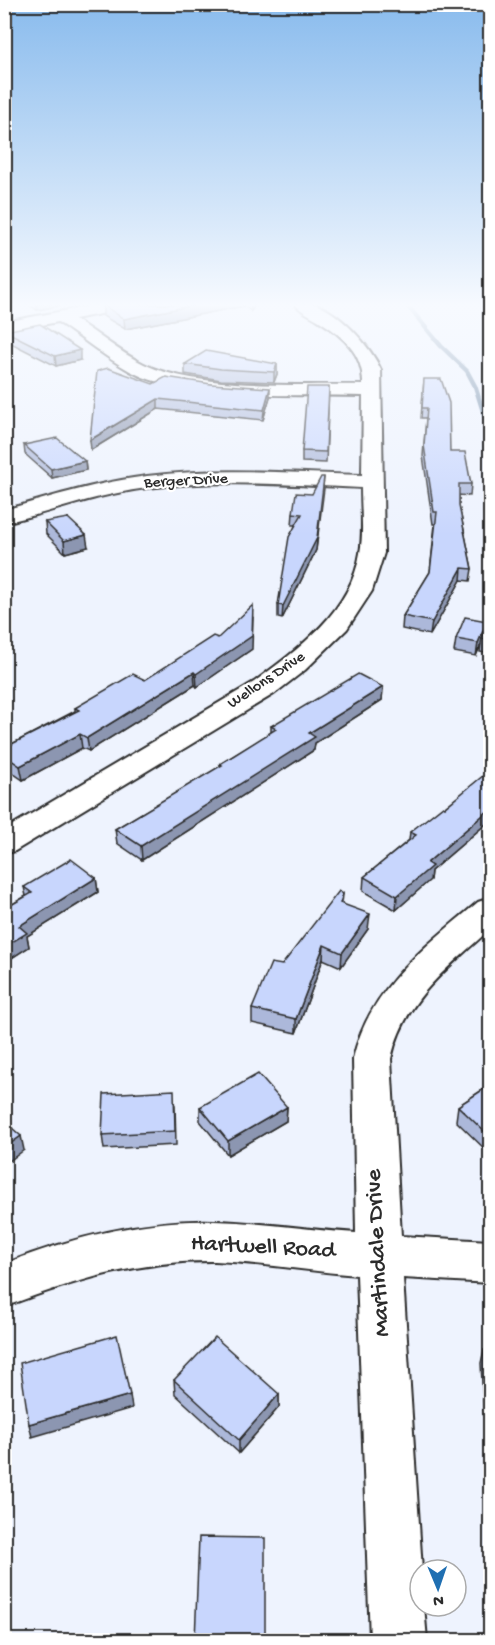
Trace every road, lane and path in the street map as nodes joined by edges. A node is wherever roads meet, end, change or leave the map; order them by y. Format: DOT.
graph roads {
  1 [pos="177,381"];
  2 [pos="372,381"];
  3 [pos="372,391"];
  4 [pos="372,482"];
  5 [pos="4,517"];
  6 [pos="4,844"];
  7 [pos="490,910"];
  8 [pos="379,1256"];
  9 [pos="490,1262"];
  10 [pos="4,1286"];
  11 [pos="398,1641"];
  1 -- 3 [label="street"];
  2 -- 3 [label="street, Wellons Drive"];
  3 -- 4 [label="street, Wellons Drive"];
  4 -- 5 [label="street, Berger Drive"];
  4 -- 6 [label="street, Wellons Drive"];
  7 -- 8 [label="street, Martindale Drive"];
  8 -- 9 [label="street, Hartwell Road"];
  8 -- 10 [label="street, Hartwell Road"];
  8 -- 11 [label="street, Martindale Drive"];
}
